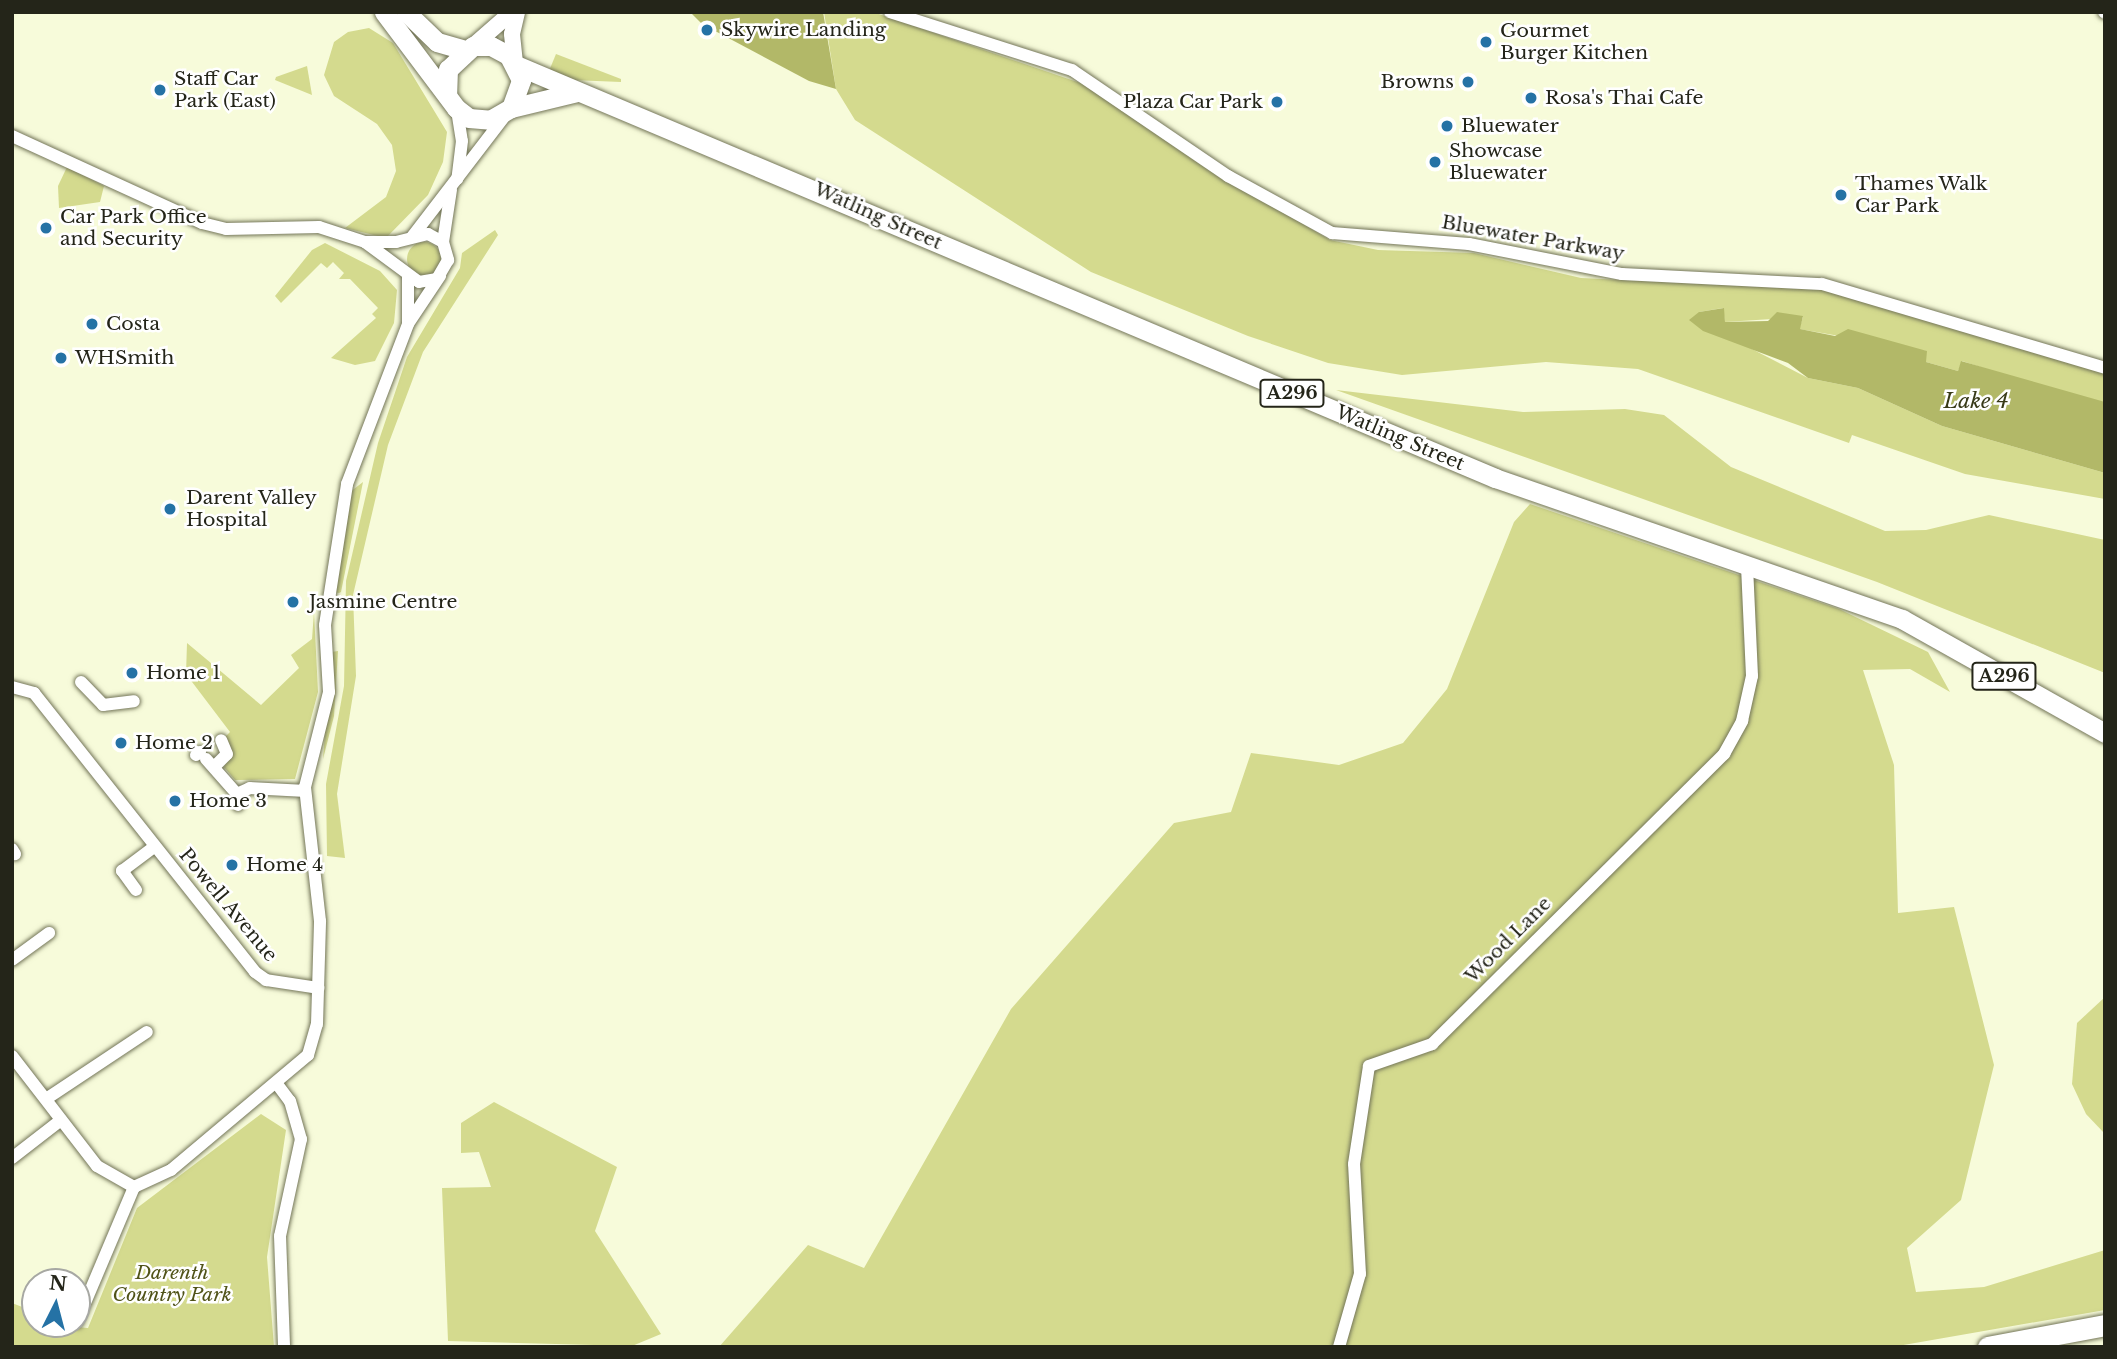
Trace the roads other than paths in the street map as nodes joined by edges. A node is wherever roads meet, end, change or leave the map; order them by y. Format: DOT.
graph roads {
  1 [pos="384,12"];
  2 [pos="406,12"];
  3 [pos="515,12"];
  4 [pos="890,12"];
  5 [pos="909,15"];
  6 [pos="469,48"];
  7 [pos="515,64"];
  8 [pos="577,92"];
  9 [pos="452,101"];
  10 [pos="511,108"];
  11 [pos="12,136"];
  12 [pos="454,184"];
  13 [pos="410,238"];
  14 [pos="365,242"];
  15 [pos="443,242"];
  16 [pos="406,274"];
  17 [pos="440,276"];
  18 [pos="408,324"];
  19 [pos="2068,357"];
  20 [pos="2105,361"];
  21 [pos="2105,368"];
  22 [pos="1747,564"];
  23 [pos="81,682"];
  24 [pos="12,687"];
  25 [pos="134,701"];
  26 [pos="2105,733"];
  27 [pos="222,740"];
  28 [pos="305,791"];
  29 [pos="154,847"];
  30 [pos="136,890"];
  31 [pos="49,933"];
  32 [pos="12,960"];
  33 [pos="318,988"];
  34 [pos="147,1032"];
  35 [pos="12,1056"];
  36 [pos="277,1084"];
  37 [pos="46,1099"];
  38 [pos="61,1120"];
  39 [pos="12,1158"];
  40 [pos="134,1187"];
  41 [pos="91,1289"];
  42 [pos="2105,1325"];
  43 [pos="284,1347"];
  44 [pos="1339,1347"];
  45 [pos="1988,1347"];
  1 -- 9 [label="main road"];
  2 -- 6 [label="main road"];
  3 -- 6 [label="street"];
  3 -- 7 [label="street"];
  4 -- 5 [label="street, Bluewater Parkway"];
  5 -- 19 [label="street, Bluewater Parkway"];
  6 -- 7 [label="main road"];
  6 -- 9 [label="main road"];
  7 -- 8 [label="main road, Watling Street / A296"];
  7 -- 10 [label="main road"];
  8 -- 10 [label="main road"];
  8 -- 22 [label="main road, Watling Street / A296"];
  9 -- 10 [label="main road"];
  9 -- 12 [label="street"];
  10 -- 12 [label="street"];
  11 -- 14 [label="street"];
  12 -- 13 [label="street"];
  12 -- 15 [label="street"];
  13 -- 14 [label="street"];
  13 -- 15 [label="street"];
  13 -- 16 [label="street"];
  14 -- 16 [label="street"];
  15 -- 17 [label="street"];
  16 -- 17 [label="street"];
  16 -- 18 [label="street"];
  17 -- 18 [label="street"];
  18 -- 28 [label="street"];
  19 -- 20 [label="street, Bluewater Parkway"];
  19 -- 21 [label="street, Bluewater Parkway"];
  22 -- 26 [label="main road, Watling Street / A296"];
  22 -- 44 [label="street, Wood Lane"];
  23 -- 25 [label="street"];
  24 -- 29 [label="street, Powell Avenue"];
  27 -- 28 [label="street"];
  28 -- 33 [label="street"];
  29 -- 30 [label="street, Powell Avenue"];
  29 -- 33 [label="street, Powell Avenue"];
  31 -- 32 [label="street"];
  33 -- 36 [label="street"];
  34 -- 37 [label="street"];
  35 -- 37 [label="street"];
  36 -- 40 [label="street"];
  36 -- 43 [label="street"];
  37 -- 38 [label="street"];
  38 -- 39 [label="street"];
  38 -- 40 [label="street"];
  40 -- 41 [label="street"];
  42 -- 45 [label="highway"];
}
